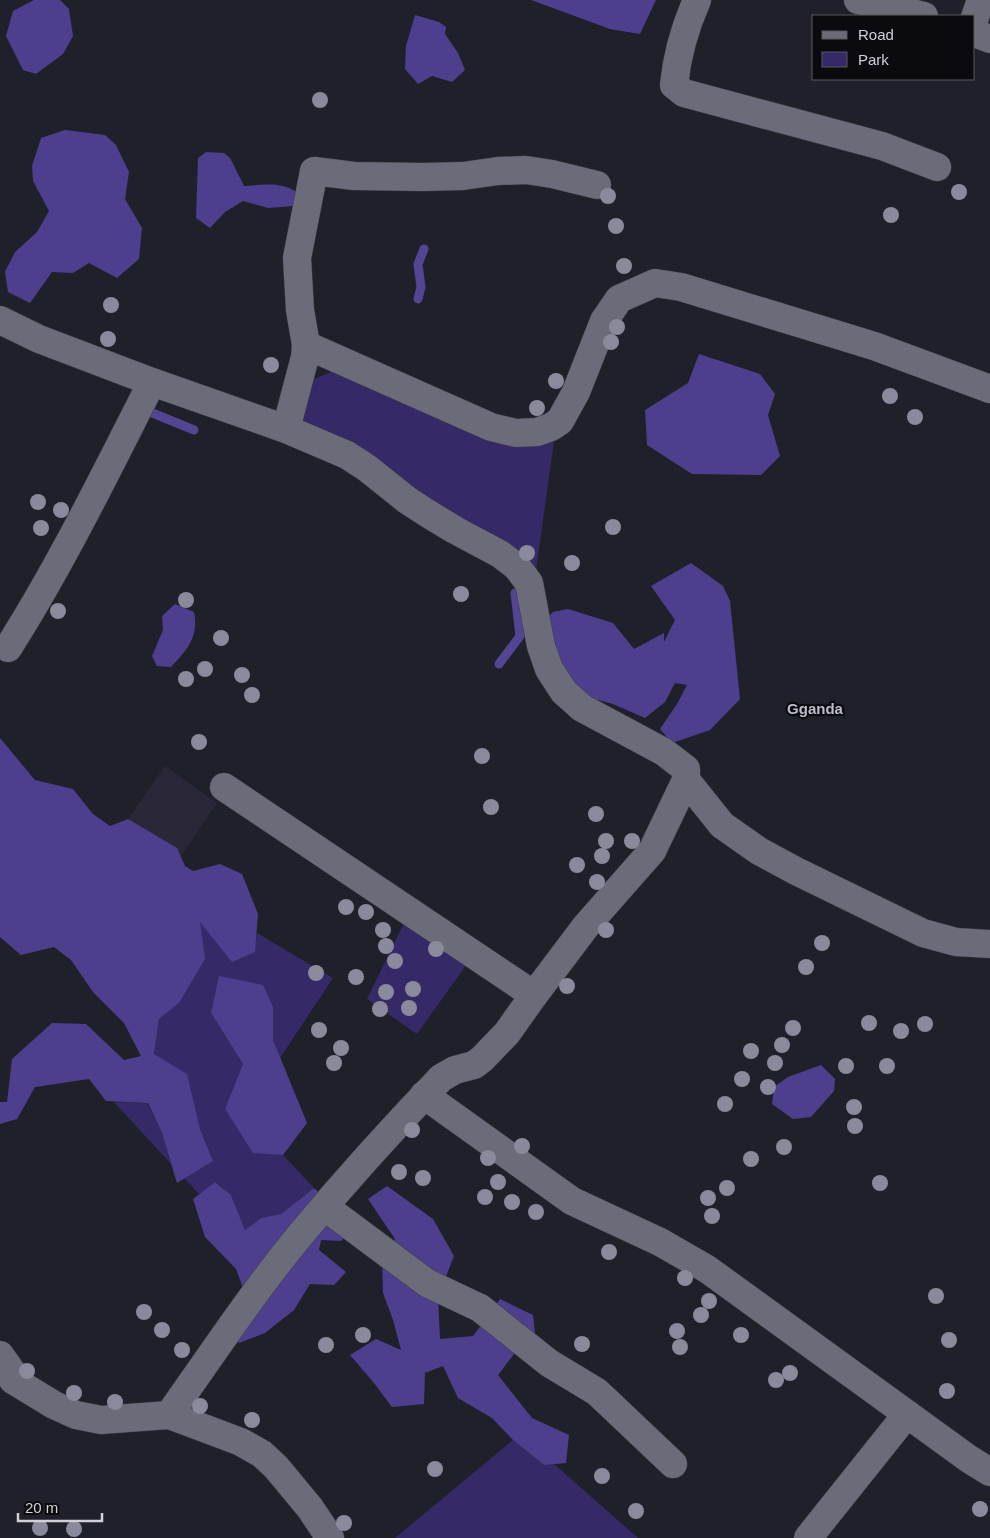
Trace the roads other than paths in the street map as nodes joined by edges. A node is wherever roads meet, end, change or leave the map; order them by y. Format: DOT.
graph roads {
  1 [pos="696,0"];
  2 [pos="858,0"];
  3 [pos="981,0"];
  4 [pos="920,15"];
  5 [pos="975,17"];
  6 [pos="975,32"];
  7 [pos="990,39"];
  8 [pos="937,167"];
  9 [pos="597,185"];
  10 [pos="0,320"];
  11 [pos="306,345"];
  12 [pos="152,382"];
  13 [pos="990,389"];
  14 [pos="286,429"];
  15 [pos="8,648"];
  16 [pos="686,780"];
  17 [pos="224,787"];
  18 [pos="990,944"];
  19 [pos="534,995"];
  20 [pos="424,1095"];
  21 [pos="325,1207"];
  22 [pos="0,1355"];
  23 [pos="6,1385"];
  24 [pos="907,1414"];
  25 [pos="169,1415"];
  26 [pos="673,1464"];
  27 [pos="990,1472"];
  28 [pos="330,1538"];
  29 [pos="808,1538"];
  1 -- 8 [label="street"];
  2 -- 4 [label="street"];
  3 -- 5 [label="street"];
  6 -- 7 [label="street"];
  9 -- 11 [label="street"];
  10 -- 12 [label="street"];
  11 -- 13 [label="street"];
  11 -- 14 [label="street"];
  12 -- 14 [label="street"];
  12 -- 15 [label="street"];
  14 -- 16 [label="street"];
  16 -- 18 [label="street"];
  16 -- 19 [label="street"];
  17 -- 19 [label="street"];
  19 -- 20 [label="street"];
  20 -- 21 [label="street"];
  20 -- 24 [label="street"];
  21 -- 25 [label="street"];
  21 -- 26 [label="street"];
  22 -- 23 [label="street"];
  23 -- 25 [label="street"];
  24 -- 27 [label="street"];
  24 -- 29 [label="street"];
  25 -- 28 [label="street"];
}
